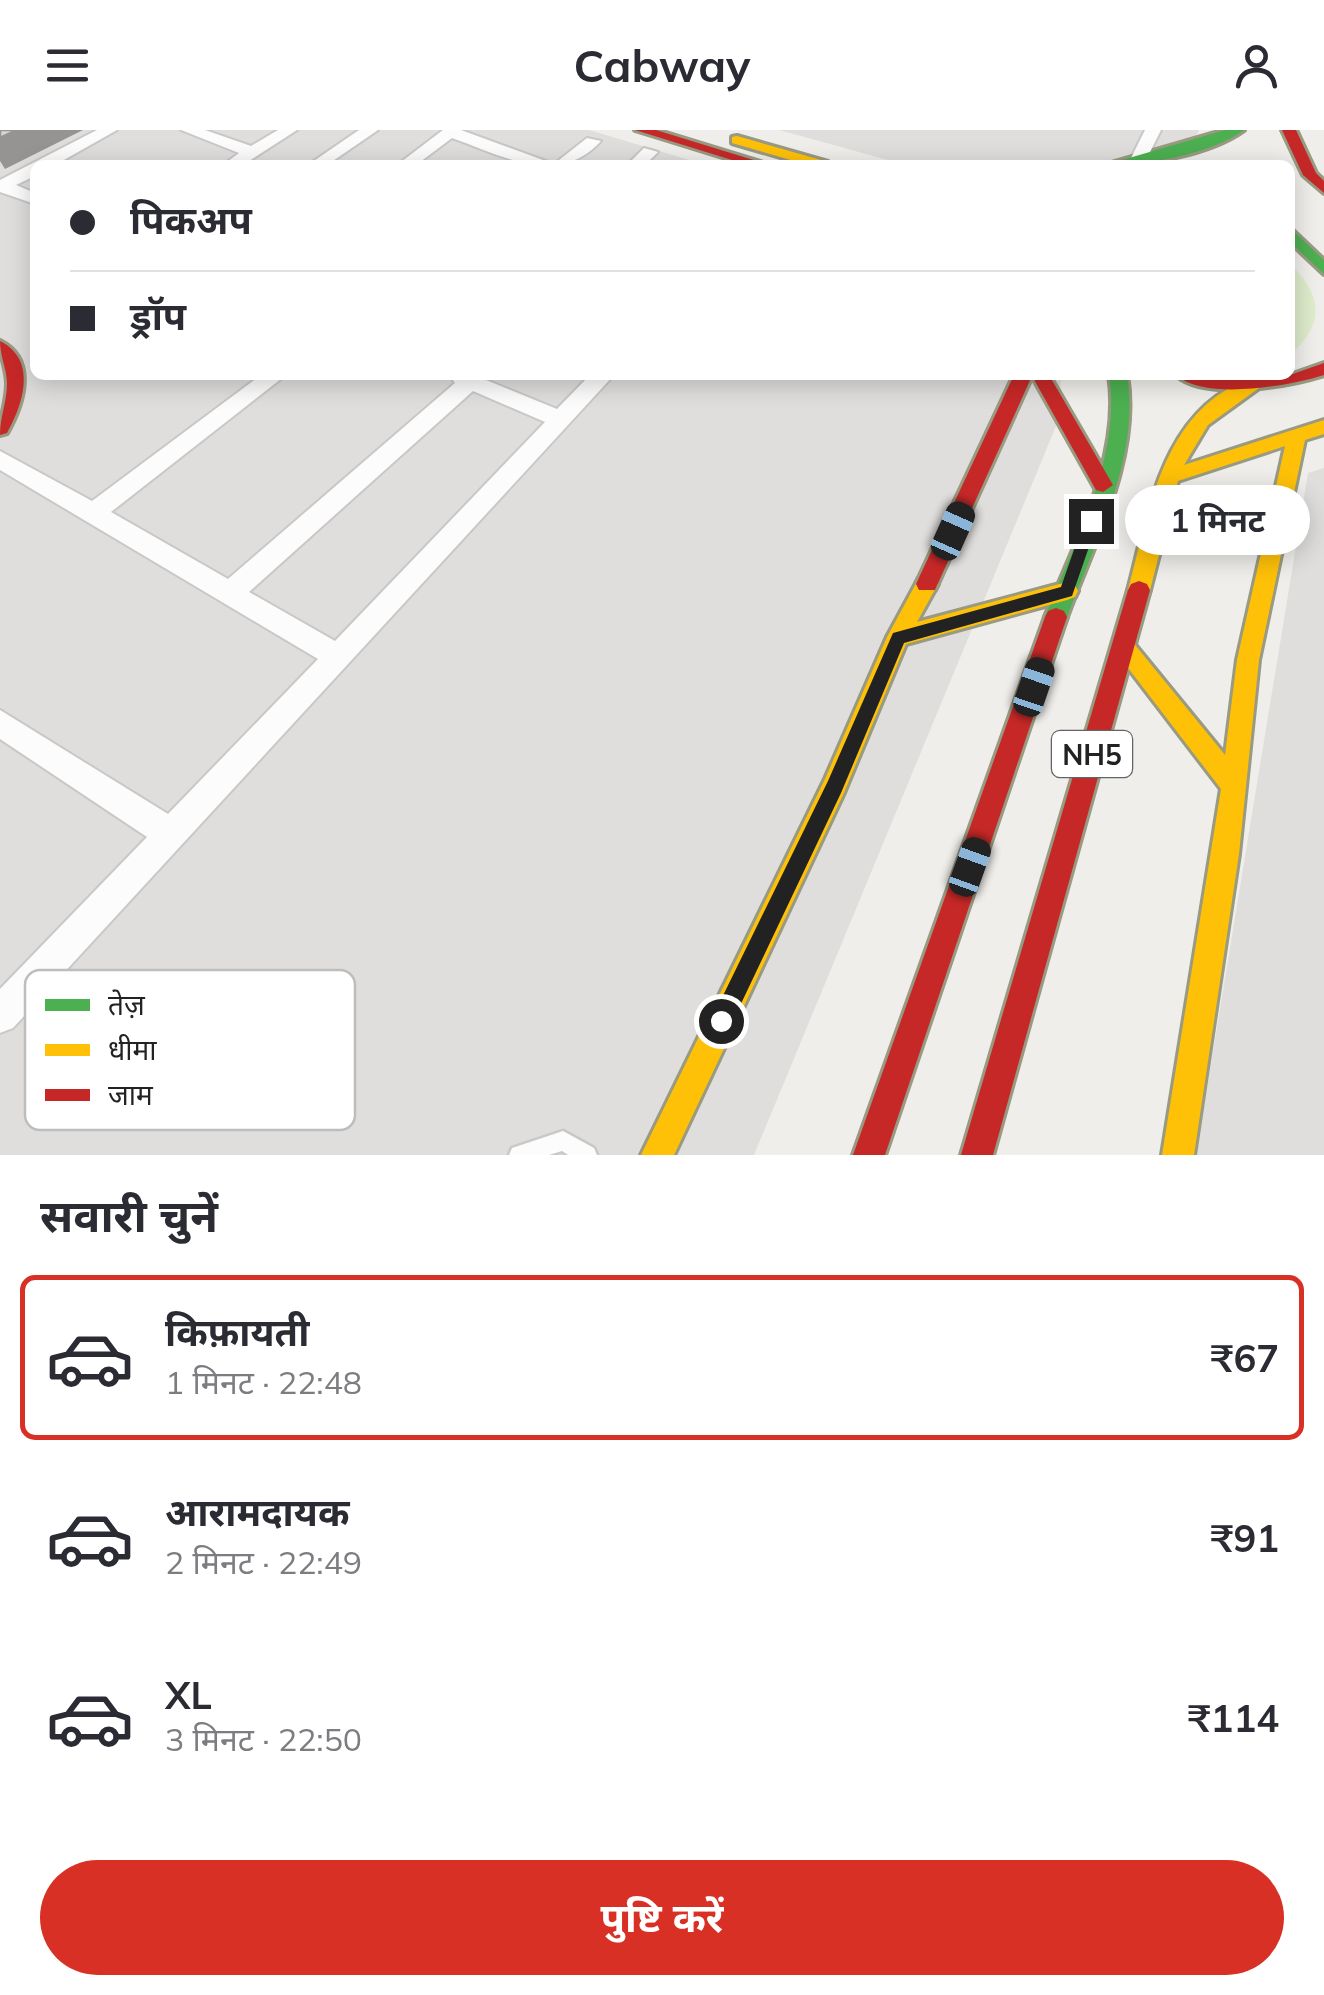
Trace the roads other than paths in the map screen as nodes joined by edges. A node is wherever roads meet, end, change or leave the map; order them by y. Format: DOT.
graph roads {
  1 [pos="109,130"];
  2 [pos="188,130"];
  3 [pos="288,130"];
  4 [pos="370,130"];
  5 [pos="703,130"];
  6 [pos="1153,130"];
  7 [pos="1241,130"];
  8 [pos="452,131"];
  9 [pos="1282,135"];
  10 [pos="593,141"];
  11 [pos="646,141"];
  12 [pos="252,152"];
  13 [pos="52,160"];
  14 [pos="239,160"];
  15 [pos="324,160"];
  16 [pos="411,160"];
  17 [pos="532,160"];
  18 [pos="568,160"];
  19 [pos="738,160"];
  20 [pos="806,160"];
  21 [pos="1138,160"];
  22 [pos="1223,160"];
  23 [pos="30,172"];
  24 [pos="1,186"];
  25 [pos="1324,189"];
  26 [pos="30,197"];
  27 [pos="1295,238"];
  28 [pos="1295,248"];
  29 [pos="1320,265"];
  30 [pos="0,347"];
  31 [pos="1324,369"];
  32 [pos="268,380"];
  33 [pos="464,380"];
  34 [pos="474,380"];
  35 [pos="598,380"];
  36 [pos="1021,380"];
  37 [pos="1043,380"];
  38 [pos="1121,380"];
  39 [pos="1223,380"];
  40 [pos="1253,384"];
  41 [pos="559,419"];
  42 [pos="1324,427"];
  43 [pos="0,428"];
  44 [pos="1298,434"];
  45 [pos="0,459"];
  46 [pos="1171,476"];
  47 [pos="1103,486"];
  48 [pos="93,513"];
  49 [pos="1067,591"];
  50 [pos="230,593"];
  51 [pos="898,638"];
  52 [pos="1123,647"];
  53 [pos="336,656"];
  54 [pos="0,723"];
  55 [pos="1235,787"];
  56 [pos="172,835"];
  57 [pos="42,970"];
  58 [pos="25,988"];
  59 [pos="0,1014"];
  60 [pos="519,1155"];
  61 [pos="588,1155"];
  62 [pos="657,1155"];
  63 [pos="869,1155"];
  64 [pos="976,1155"];
  65 [pos="1178,1155"];
  1 -- 13 [label="street"];
  2 -- 12 [label="street"];
  3 -- 12 [label="street"];
  4 -- 15 [label="street"];
  5 -- 20 [label="main road"];
  6 -- 21 [label="street"];
  7 -- 21 [label="main road"];
  7 -- 22 [label="main road"];
  8 -- 16 [label="street"];
  8 -- 17 [label="street"];
  9 -- 25 [label="main road"];
  10 -- 18 [label="street"];
  11 -- 19 [label="main road"];
  12 -- 14 [label="street"];
  23 -- 24 [label="street"];
  24 -- 26 [label="street"];
  27 -- 29 [label="main road"];
  28 -- 29 [label="main road"];
  30 -- 43 [label="main road"];
  31 -- 40 [label="main road, NH5"];
  32 -- 48 [label="street"];
  33 -- 50 [label="street"];
  34 -- 41 [label="street"];
  35 -- 41 [label="street"];
  36 -- 51 [label="main road"];
  37 -- 47 [label="main road"];
  38 -- 47 [label="main road, NH5"];
  39 -- 40 [label="main road, NH5"];
  40 -- 46 [label="main road, NH5"];
  41 -- 53 [label="street"];
  42 -- 44 [label="main road"];
  44 -- 46 [label="main road"];
  44 -- 55 [label="main road"];
  45 -- 48 [label="street"];
  46 -- 52 [label="main road, NH5"];
  47 -- 49 [label="main road, NH5"];
  48 -- 50 [label="street"];
  49 -- 51 [label="main road"];
  49 -- 63 [label="main road, NH5"];
  50 -- 53 [label="street"];
  51 -- 62 [label="main road"];
  52 -- 55 [label="main road"];
  52 -- 64 [label="main road, NH5"];
  53 -- 56 [label="street"];
  54 -- 56 [label="street"];
  55 -- 65 [label="main road"];
  56 -- 57 [label="street"];
  58 -- 59 [label="street"];
  60 -- 61 [label="lane"];
}
